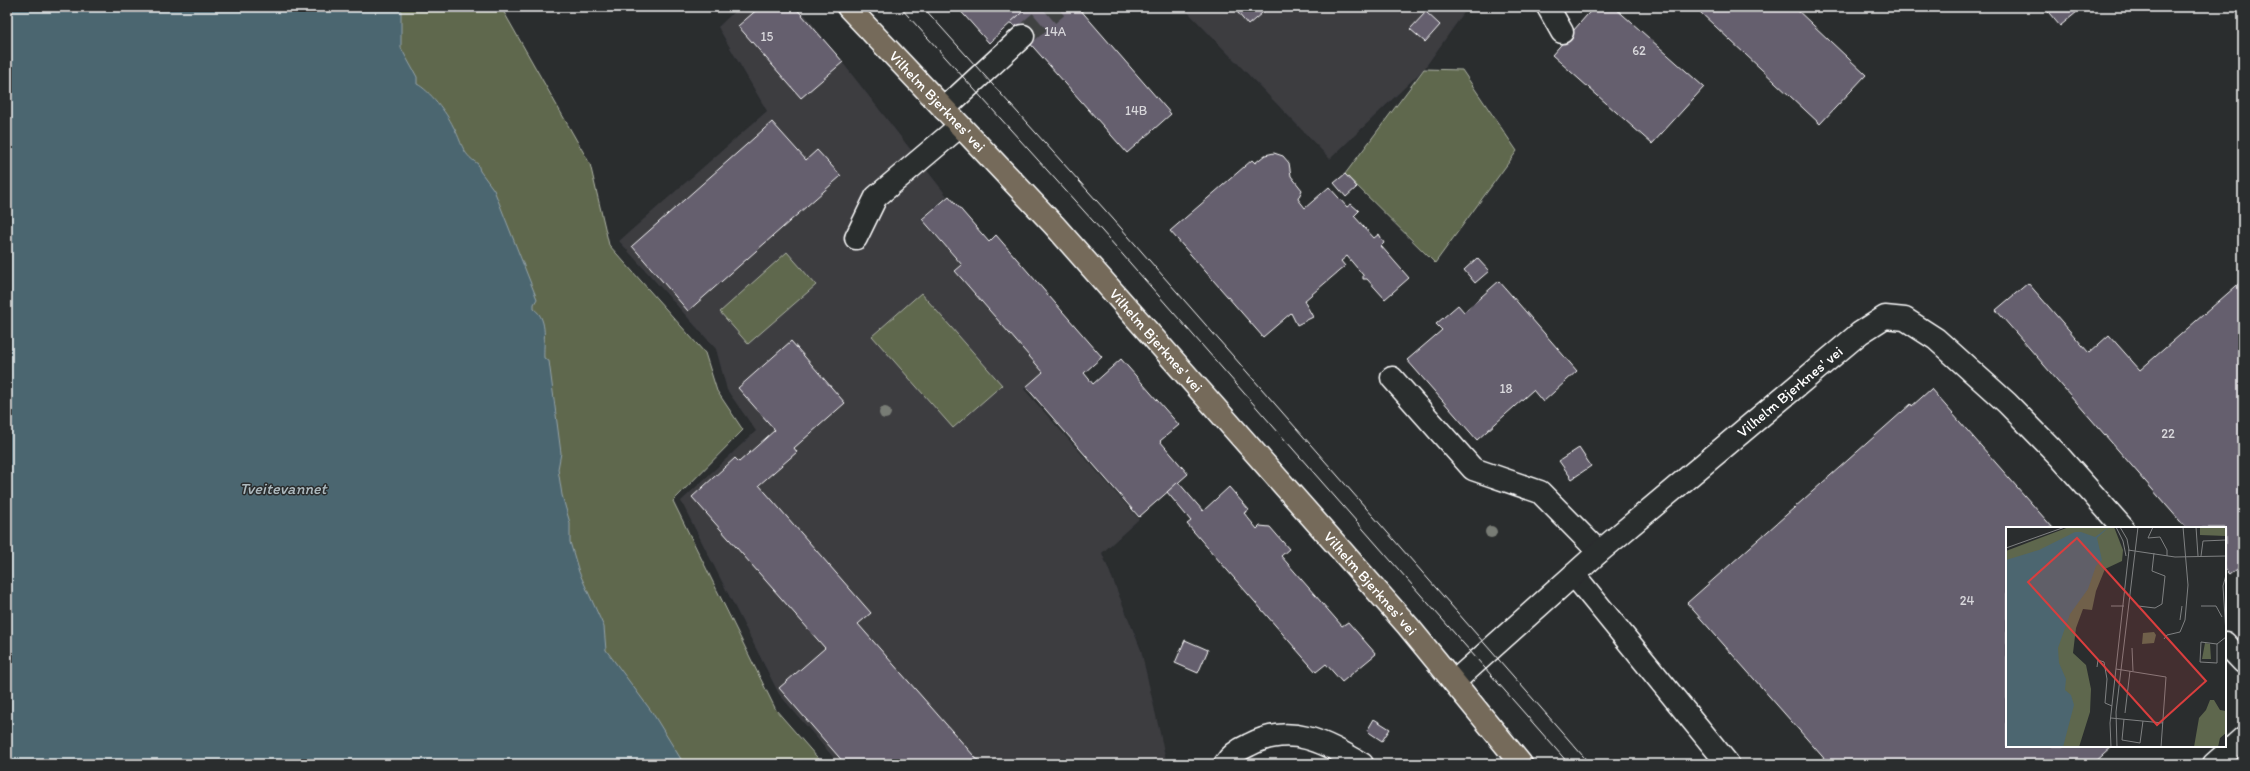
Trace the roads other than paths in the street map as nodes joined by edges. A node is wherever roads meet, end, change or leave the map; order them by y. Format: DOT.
graph roads {
  1 [pos="848,7"];
  2 [pos="1548,7"];
  3 [pos="1562,32"];
  4 [pos="1020,39"];
  5 [pos="944,109"];
  6 [pos="960,126"];
  7 [pos="856,238"];
  8 [pos="1392,378"];
  9 [pos="2122,527"];
  10 [pos="1599,552"];
  11 [pos="1574,575"];
  12 [pos="2226,644"];
  13 [pos="2243,662"];
  14 [pos="1454,682"];
  15 [pos="2243,738"];
  16 [pos="1225,764"];
  17 [pos="1362,764"];
  18 [pos="1521,764"];
  19 [pos="1728,764"];
  20 [pos="2214,764"];
  1 -- 5 [label="main road, Vilhelm Bjerknes' vei"];
  2 -- 3 [label="street"];
  4 -- 5 [label="street"];
  5 -- 6 [label="main road, Vilhelm Bjerknes' vei"];
  6 -- 7 [label="street"];
  6 -- 14 [label="main road, Vilhelm Bjerknes' vei"];
  8 -- 10 [label="street"];
  9 -- 10 [label="street, Vilhelm Bjerknes' vei"];
  10 -- 11 [label="street, Vilhelm Bjerknes' vei"];
  11 -- 14 [label="street, Vilhelm Bjerknes' vei"];
  11 -- 19 [label="street"];
  12 -- 13 [label="street"];
  14 -- 18 [label="main road, Vilhelm Bjerknes' vei"];
  15 -- 20 [label="street"];
  16 -- 17 [label="street"];
}
